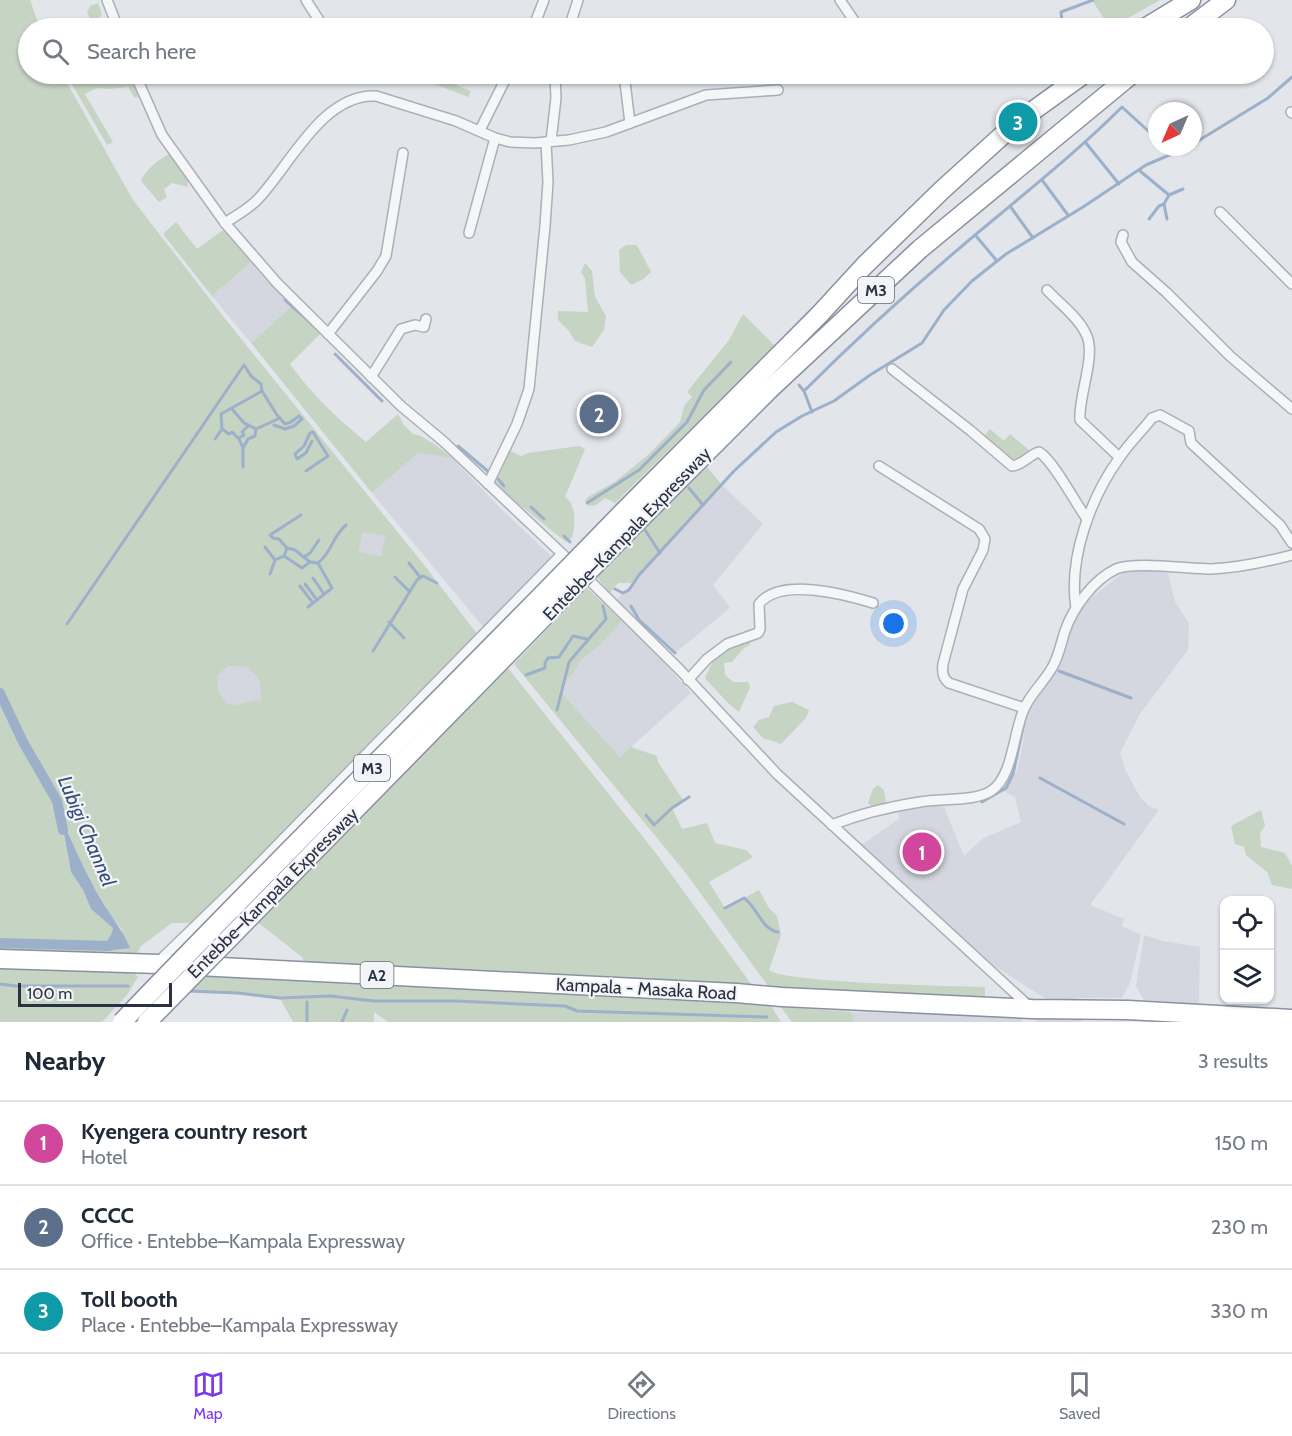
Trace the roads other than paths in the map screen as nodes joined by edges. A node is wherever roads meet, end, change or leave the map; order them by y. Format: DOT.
graph roads {
  1 [pos="107,0"];
  2 [pos="306,0"];
  3 [pos="544,0"];
  4 [pos="578,0"];
  5 [pos="840,0"];
  6 [pos="1191,0"];
  7 [pos="1226,0"];
  8 [pos="114,18"];
  9 [pos="318,18"];
  10 [pos="537,18"];
  11 [pos="572,18"];
  12 [pos="852,18"];
  13 [pos="1161,18"];
  14 [pos="1202,18"];
  15 [pos="139,84"];
  16 [pos="503,84"];
  17 [pos="555,84"];
  18 [pos="625,84"];
  19 [pos="1070,84"];
  20 [pos="1120,84"];
  21 [pos="778,90"];
  22 [pos="630,123"];
  23 [pos="480,130"];
  24 [pos="495,138"];
  25 [pos="548,141"];
  26 [pos="403,153"];
  27 [pos="1220,212"];
  28 [pos="225,223"];
  29 [pos="469,233"];
  30 [pos="1123,235"];
  31 [pos="1292,284"];
  32 [pos="1047,290"];
  33 [pos="426,319"];
  34 [pos="328,334"];
  35 [pos="892,369"];
  36 [pos="371,377"];
  37 [pos="1292,409"];
  38 [pos="1119,458"];
  39 [pos="879,466"];
  40 [pos="488,484"];
  41 [pos="629,519"];
  42 [pos="1087,519"];
  43 [pos="1292,543"];
  44 [pos="562,554"];
  45 [pos="1292,555"];
  46 [pos="873,603"];
  47 [pos="1076,608"];
  48 [pos="688,680"];
  49 [pos="1024,708"];
  50 [pos="832,825"];
  51 [pos="0,959"];
  52 [pos="156,963"];
  53 [pos="1032,1009"];
  54 [pos="1091,1015"];
  55 [pos="1292,1019"];
  56 [pos="122,1022"];
  57 [pos="147,1022"];
  1 -- 8 [label="street"];
  2 -- 9 [label="street"];
  3 -- 10 [label="street"];
  4 -- 11 [label="street"];
  5 -- 12 [label="street"];
  6 -- 13 [label="highway"];
  7 -- 14 [label="highway"];
  15 -- 28 [label="street"];
  16 -- 23 [label="street"];
  17 -- 25 [label="street"];
  18 -- 22 [label="street"];
  19 -- 41 [label="highway, Entebbe–Kampala Expressway / M3"];
  20 -- 41 [label="highway, Entebbe–Kampala Expressway / M3"];
  21 -- 22 [label="street"];
  22 -- 25 [label="street"];
  23 -- 24 [label="street"];
  23 -- 28 [label="street"];
  24 -- 25 [label="street"];
  24 -- 29 [label="street"];
  25 -- 40 [label="street"];
  26 -- 34 [label="street"];
  27 -- 31 [label="street"];
  28 -- 34 [label="street"];
  30 -- 37 [label="street"];
  32 -- 38 [label="street"];
  33 -- 36 [label="street"];
  34 -- 36 [label="street"];
  35 -- 42 [label="street"];
  36 -- 40 [label="street"];
  38 -- 42 [label="street"];
  38 -- 43 [label="street"];
  39 -- 49 [label="street"];
  40 -- 44 [label="street"];
  41 -- 56 [label="highway, Entebbe–Kampala Expressway / M3, bridge"];
  41 -- 57 [label="highway, Entebbe–Kampala Expressway / M3, bridge"];
  42 -- 47 [label="street"];
  44 -- 48 [label="street"];
  44 -- 52 [label="street"];
  45 -- 47 [label="street"];
  46 -- 48 [label="street"];
  47 -- 49 [label="street"];
  48 -- 50 [label="street"];
  49 -- 50 [label="street"];
  50 -- 53 [label="street"];
  51 -- 52 [label="highway, Kampala - Masaka Road / A2"];
  52 -- 53 [label="highway, Kampala - Masaka Road / A2"];
  53 -- 54 [label="highway, Kampala - Masaka Road / A2"];
  54 -- 55 [label="highway, Kampala - Masaka Road / A2"];
}
